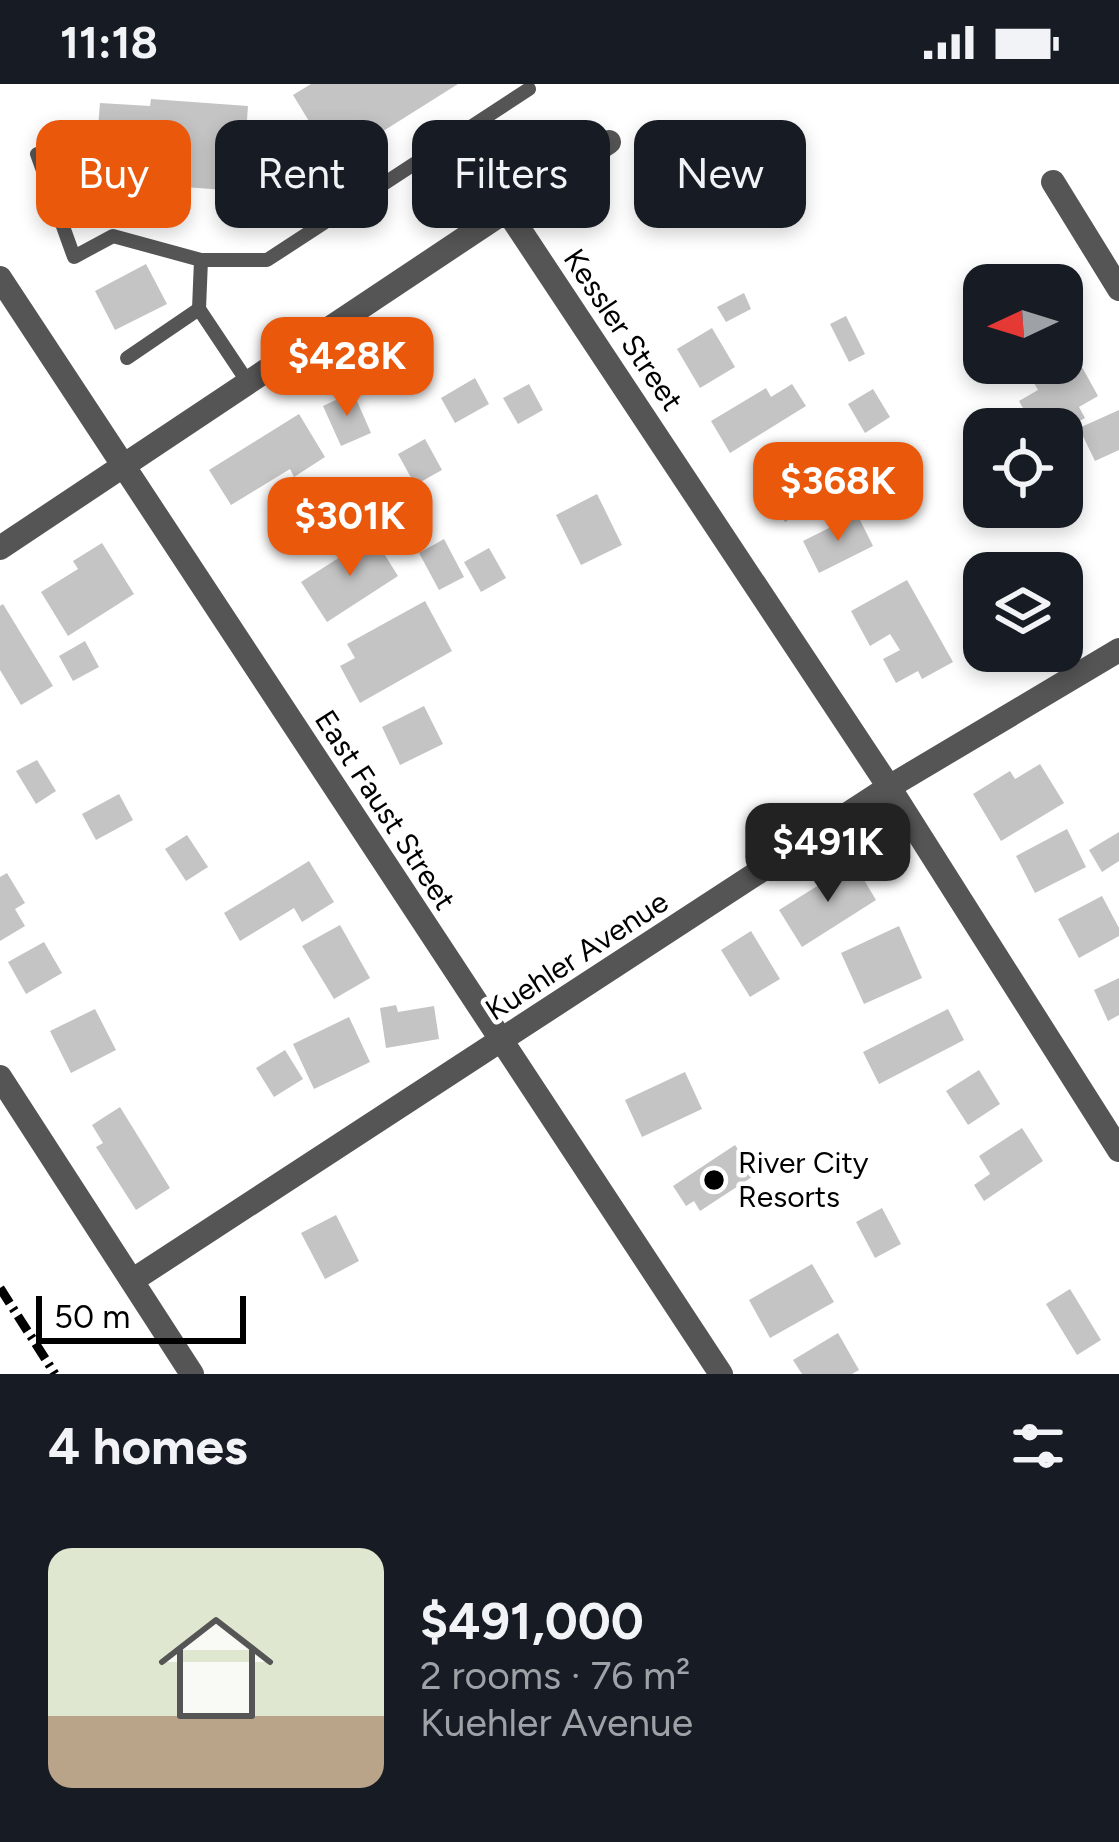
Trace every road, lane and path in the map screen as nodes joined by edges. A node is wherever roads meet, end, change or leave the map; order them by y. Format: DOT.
graph roads {
  1 [pos="529,89"];
  2 [pos="1053,182"];
  3 [pos="64,228"];
  4 [pos="476,228"];
  5 [pos="519,228"];
  6 [pos="201,260"];
  7 [pos="0,278"];
  8 [pos="1119,289"];
  9 [pos="199,309"];
  10 [pos="127,358"];
  11 [pos="248,380"];
  12 [pos="121,465"];
  13 [pos="0,548"];
  14 [pos="1119,650"];
  15 [pos="890,787"];
  16 [pos="502,1041"];
  17 [pos="0,1077"];
  18 [pos="1119,1150"];
  19 [pos="133,1280"];
  20 [pos="192,1374"];
  21 [pos="721,1374"];
  1 -- 6 [label="lane"];
  2 -- 8 [label="street"];
  3 -- 6 [label="lane"];
  4 -- 11 [label="street"];
  5 -- 15 [label="street, Kessler Street"];
  6 -- 9 [label="lane"];
  7 -- 12 [label="street, East Faust Street"];
  9 -- 10 [label="lane"];
  9 -- 11 [label="lane"];
  11 -- 12 [label="street"];
  12 -- 13 [label="street"];
  12 -- 16 [label="street, East Faust Street"];
  14 -- 15 [label="street, Kuehler Avenue"];
  15 -- 16 [label="street, Kuehler Avenue"];
  15 -- 18 [label="street, Kessler Street"];
  16 -- 19 [label="street, Kuehler Avenue"];
  16 -- 21 [label="street, East Faust Street"];
  17 -- 19 [label="street"];
  19 -- 20 [label="street"];
}
